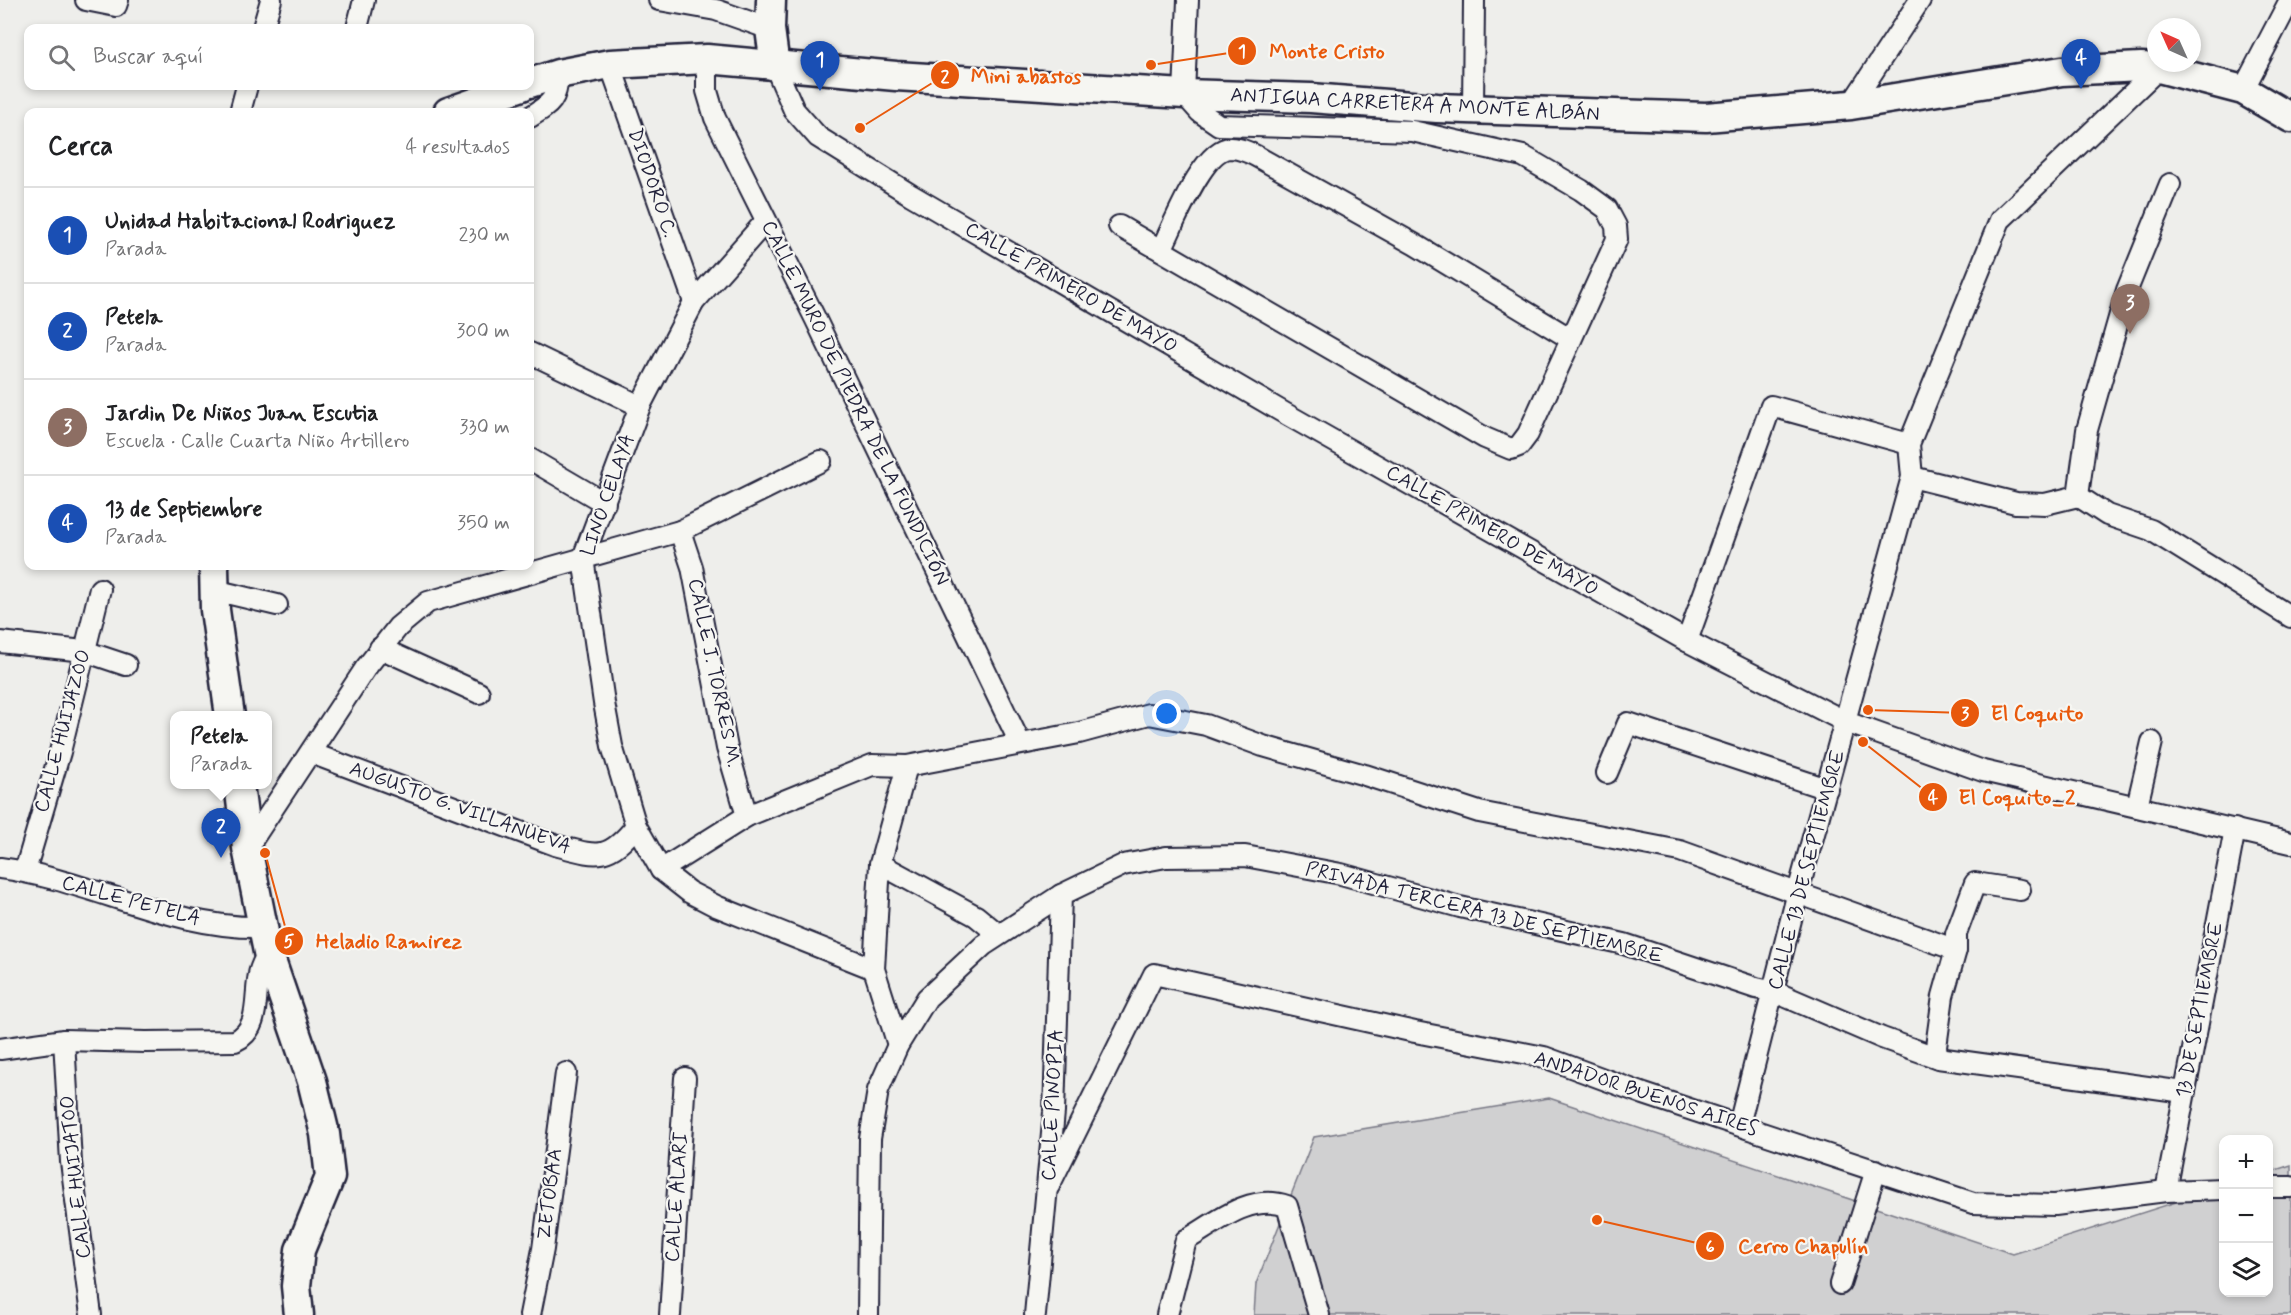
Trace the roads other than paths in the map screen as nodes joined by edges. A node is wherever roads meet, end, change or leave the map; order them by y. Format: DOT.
graph roads {
  1 [pos="86,0"];
  2 [pos="118,0"];
  3 [pos="271,0"];
  4 [pos="364,0"];
  5 [pos="659,0"];
  6 [pos="771,0"];
  7 [pos="1188,0"];
  8 [pos="1473,0"];
  9 [pos="1920,0"];
  10 [pos="2290,0"];
  11 [pos="264,24"];
  12 [pos="358,24"];
  13 [pos="770,29"];
  14 [pos="707,59"];
  15 [pos="610,64"];
  16 [pos="775,66"];
  17 [pos="2147,68"];
  18 [pos="2155,72"];
  19 [pos="2174,72"];
  20 [pos="558,74"];
  21 [pos="534,82"];
  22 [pos="246,90"];
  23 [pos="511,90"];
  24 [pos="2243,90"];
  25 [pos="1184,94"];
  26 [pos="1851,105"];
  27 [pos="241,108"];
  28 [pos="459,108"];
  29 [pos="1473,109"];
  30 [pos="534,115"];
  31 [pos="2291,118"];
  32 [pos="2170,184"];
  33 [pos="765,222"];
  34 [pos="1119,226"];
  35 [pos="1161,250"];
  36 [pos="694,302"];
  37 [pos="1572,339"];
  38 [pos="534,354"];
  39 [pos="640,406"];
  40 [pos="1909,444"];
  41 [pos="534,461"];
  42 [pos="821,461"];
  43 [pos="1912,477"];
  44 [pos="2078,496"];
  45 [pos="604,503"];
  46 [pos="680,531"];
  47 [pos="583,558"];
  48 [pos="214,578"];
  49 [pos="100,589"];
  50 [pos="277,605"];
  51 [pos="2291,617"];
  52 [pos="1687,641"];
  53 [pos="0,642"];
  54 [pos="380,648"];
  55 [pos="84,651"];
  56 [pos="126,665"];
  57 [pos="479,693"];
  58 [pos="229,711"];
  59 [pos="1846,722"];
  60 [pos="1020,742"];
  61 [pos="2152,742"];
  62 [pos="311,753"];
  63 [pos="907,766"];
  64 [pos="1607,773"];
  65 [pos="240,789"];
  66 [pos="1827,789"];
  67 [pos="2137,806"];
  68 [pos="747,816"];
  69 [pos="636,826"];
  70 [pos="2235,829"];
  71 [pos="2291,843"];
  72 [pos="247,848"];
  73 [pos="880,864"];
  74 [pos="0,868"];
  75 [pos="661,870"];
  76 [pos="25,872"];
  77 [pos="2020,890"];
  78 [pos="1798,892"];
  79 [pos="1060,895"];
  80 [pos="998,934"];
  81 [pos="266,940"];
  82 [pos="1956,950"];
  83 [pos="874,969"];
  84 [pos="1775,992"];
  85 [pos="64,1040"];
  86 [pos="897,1045"];
  87 [pos="0,1049"];
  88 [pos="1938,1058"];
  89 [pos="566,1073"];
  90 [pos="685,1078"];
  91 [pos="2184,1092"];
  92 [pos="1054,1112"];
  93 [pos="1082,1120"];
  94 [pos="1739,1125"];
  95 [pos="1876,1170"];
  96 [pos="1049,1186"];
  97 [pos="2273,1187"];
  98 [pos="2291,1187"];
  99 [pos="2219,1189"];
  100 [pos="2166,1191"];
  101 [pos="1840,1284"];
  102 [pos="91,1315"];
  103 [pos="299,1315"];
  104 [pos="531,1315"];
  105 [pos="670,1315"];
  106 [pos="868,1315"];
  107 [pos="1035,1315"];
  108 [pos="1167,1315"];
  109 [pos="1319,1315"];
  1 -- 2 [label="street"];
  3 -- 11 [label="street"];
  4 -- 12 [label="street"];
  5 -- 13 [label="street"];
  6 -- 13 [label="street"];
  7 -- 25 [label="street"];
  8 -- 29 [label="street"];
  9 -- 26 [label="street"];
  10 -- 24 [label="street"];
  13 -- 16 [label="street"];
  14 -- 15 [label="street, ANTIGUA CARRETERA A MONTE ALBÁN"];
  14 -- 16 [label="street, ANTIGUA CARRETERA A MONTE ALBÁN"];
  14 -- 33 [label="street, CALLE MURO DE PIEDRA DE LA FUNDICIÓN"];
  15 -- 20 [label="street, ANTIGUA CARRETERA A MONTE ALBÁN"];
  15 -- 36 [label="street, DIODORO C."];
  16 -- 25 [label="street, ANTIGUA CARRETERA A MONTE ALBÁN"];
  16 -- 52 [label="street, CALLE PRIMERO DE MAYO"];
  17 -- 26 [label="street, ANTIGUA CARRETERA A MONTE ALBÁN"];
  18 -- 40 [label="street"];
  19 -- 24 [label="street, ANTIGUA CARRETERA A MONTE ALBÁN"];
  20 -- 21 [label="street, ANTIGUA CARRETERA A MONTE ALBÁN"];
  20 -- 30 [label="street"];
  22 -- 27 [label="street"];
  23 -- 28 [label="street"];
  24 -- 31 [label="street, ANTIGUA CARRETERA A MONTE ALBÁN"];
  25 -- 29 [label="street, ANTIGUA CARRETERA A MONTE ALBÁN"];
  25 -- 37 [label="street"];
  26 -- 29 [label="street, ANTIGUA CARRETERA A MONTE ALBÁN"];
  32 -- 44 [label="street"];
  33 -- 36 [label="street, LINO CELAYA"];
  33 -- 60 [label="street, CALLE MURO DE PIEDRA DE LA FUNDICIÓN"];
  34 -- 35 [label="street"];
  35 -- 37 [label="street"];
  35 -- 37 [label="street"];
  36 -- 39 [label="street, LINO CELAYA"];
  38 -- 39 [label="street"];
  39 -- 45 [label="street, LINO CELAYA"];
  40 -- 43 [label="street"];
  40 -- 52 [label="street"];
  41 -- 45 [label="street"];
  42 -- 46 [label="street"];
  43 -- 44 [label="street"];
  43 -- 59 [label="street, CALLE 13 DE SEPTIEMBRE"];
  44 -- 51 [label="street"];
  45 -- 47 [label="street, LINO CELAYA"];
  46 -- 47 [label="street"];
  46 -- 68 [label="street, CALLE J. TORRES M."];
  47 -- 54 [label="street"];
  47 -- 69 [label="street, LINO CELAYA"];
  48 -- 50 [label="street"];
  48 -- 58 [label="street"];
  49 -- 55 [label="street, CALLE HUIJAZOO"];
  52 -- 59 [label="street, CALLE PRIMERO DE MAYO"];
  53 -- 55 [label="street"];
  54 -- 57 [label="street"];
  54 -- 62 [label="street"];
  55 -- 56 [label="street"];
  55 -- 76 [label="street, CALLE HUIJAZOO"];
  59 -- 66 [label="street, CALLE 13 DE SEPTIEMBRE"];
  59 -- 67 [label="street, CALLE PRIMERO DE MAYO"];
  60 -- 63 [label="street"];
  60 -- 78 [label="street"];
  61 -- 67 [label="street"];
  62 -- 69 [label="street, AUGUSTO G. VILLANUEVA"];
  62 -- 72 [label="street"];
  63 -- 68 [label="street"];
  63 -- 73 [label="street"];
  64 -- 66 [label="street"];
  65 -- 72 [label="street"];
  66 -- 78 [label="street, CALLE 13 DE SEPTIEMBRE"];
  67 -- 70 [label="street, CALLE PRIMERO DE MAYO"];
  68 -- 75 [label="street"];
  69 -- 75 [label="street, LINO CELAYA"];
  70 -- 71 [label="street, CALLE PRIMERO DE MAYO"];
  70 -- 91 [label="street, 13 DE SEPTIEMBRE"];
  72 -- 81 [label="street"];
  73 -- 80 [label="street"];
  73 -- 83 [label="street"];
  74 -- 76 [label="street, CALLE PETELA"];
  75 -- 83 [label="street"];
  76 -- 81 [label="street, CALLE PETELA"];
  77 -- 82 [label="street"];
  78 -- 82 [label="street"];
  78 -- 84 [label="street, CALLE 13 DE SEPTIEMBRE"];
  79 -- 80 [label="street, PRIVADA TERCERA 13 DE SEPTIEMBRE"];
  79 -- 84 [label="street, PRIVADA TERCERA 13 DE SEPTIEMBRE"];
  79 -- 92 [label="street, CALLE PINOPIA"];
  80 -- 86 [label="street, PRIVADA TERCERA 13 DE SEPTIEMBRE"];
  81 -- 85 [label="street"];
  81 -- 103 [label="street"];
  82 -- 88 [label="street"];
  83 -- 86 [label="street"];
  84 -- 88 [label="street, PRIVADA TERCERA 13 DE SEPTIEMBRE"];
  84 -- 94 [label="street, CALLE 13 DE SEPTIEMBRE"];
  85 -- 87 [label="street"];
  85 -- 102 [label="street, CALLE HUIJATOO"];
  86 -- 106 [label="street, PRIVADA TERCERA 13 DE SEPTIEMBRE"];
  88 -- 91 [label="street, PRIVADA TERCERA 13 DE SEPTIEMBRE"];
  89 -- 104 [label="street, ZETOBAA"];
  90 -- 105 [label="street, CALLE ALARI"];
  91 -- 100 [label="street, 13 DE SEPTIEMBRE"];
  92 -- 93 [label="street"];
  92 -- 96 [label="street, CALLE PINOPIA"];
  93 -- 94 [label="street, ANDADOR BUENOS AIRES"];
  93 -- 96 [label="street, ANDADOR BUENOS AIRES"];
  94 -- 95 [label="street, ANDADOR BUENOS AIRES"];
  95 -- 100 [label="street, ANDADOR BUENOS AIRES"];
  95 -- 101 [label="street"];
  96 -- 107 [label="street, CALLE PINOPIA"];
  97 -- 98 [label="street"];
  99 -- 100 [label="street, ANDADOR BUENOS AIRES"];
  108 -- 109 [label="street"];
}
